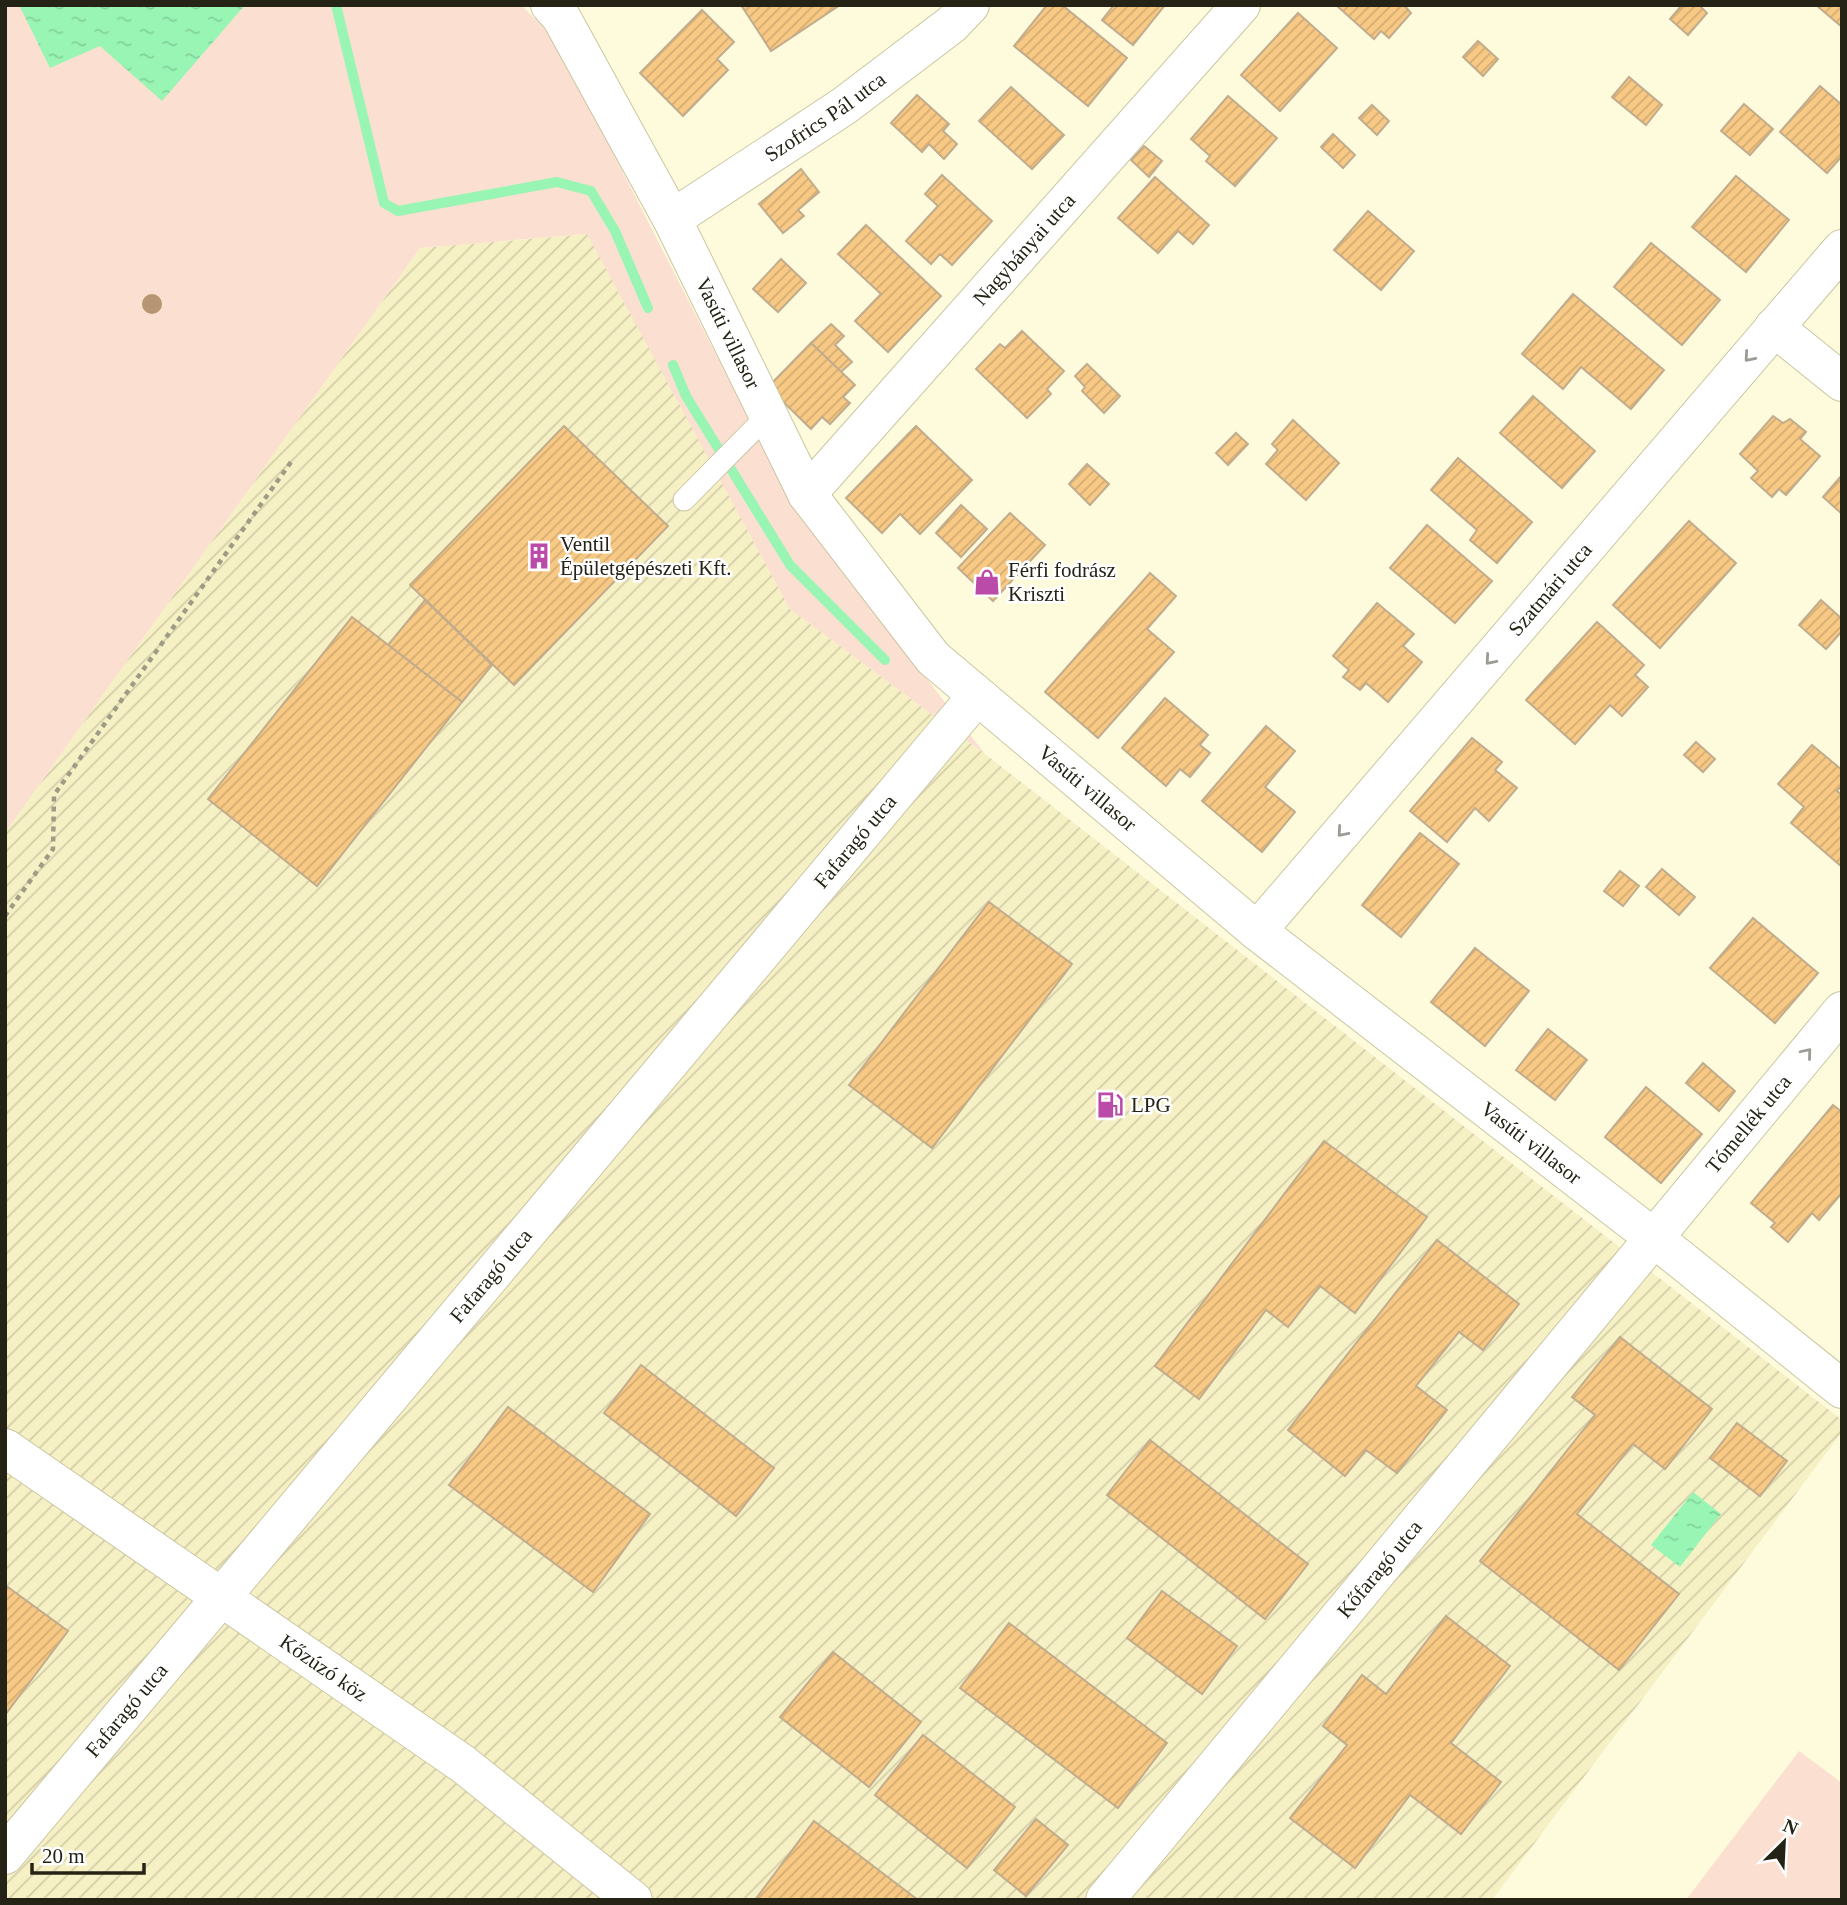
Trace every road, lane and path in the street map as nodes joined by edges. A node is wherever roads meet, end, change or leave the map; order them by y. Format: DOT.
graph roads {
  1 [pos="550,5"];
  2 [pos="970,5"];
  3 [pos="1241,5"];
  4 [pos="672,219"];
  5 [pos="1842,249"];
  6 [pos="1774,327"];
  7 [pos="1842,382"];
  8 [pos="769,414"];
  9 [pos="290,462"];
  10 [pos="807,494"];
  11 [pos="684,500"];
  12 [pos="977,696"];
  13 [pos="5,916"];
  14 [pos="1257,931"];
  15 [pos="1842,1011"];
  16 [pos="1654,1238"];
  17 [pos="1842,1389"];
  18 [pos="5,1448"];
  19 [pos="219,1598"];
  20 [pos="5,1856"];
  21 [pos="633,1900"];
  22 [pos="1104,1900"];
  1 -- 4 [label="street, Vasúti villasor"];
  2 -- 4 [label="street, Szofrics Pál utca"];
  3 -- 10 [label="street, Nagybányai utca"];
  4 -- 8 [label="street, Vasúti villasor"];
  5 -- 6 [label="street, Szatmári utca"];
  6 -- 7 [label="street"];
  6 -- 14 [label="street, Szatmári utca, one-way"];
  8 -- 10 [label="street, Vasúti villasor"];
  8 -- 11 [label="lane"];
  9 -- 13 [label="path"];
  10 -- 12 [label="street, Vasúti villasor"];
  12 -- 14 [label="street, Vasúti villasor"];
  12 -- 19 [label="street, Fafaragó utca"];
  14 -- 16 [label="street, Vasúti villasor"];
  16 -- 15 [label="street, Tómellék utca, one-way"];
  16 -- 17 [label="street, Vasúti villasor"];
  16 -- 22 [label="street, Kőfaragó utca"];
  18 -- 19 [label="street, Kőzúzó köz"];
  19 -- 20 [label="street, Fafaragó utca"];
  19 -- 21 [label="street, Kőzúzó köz"];
}
